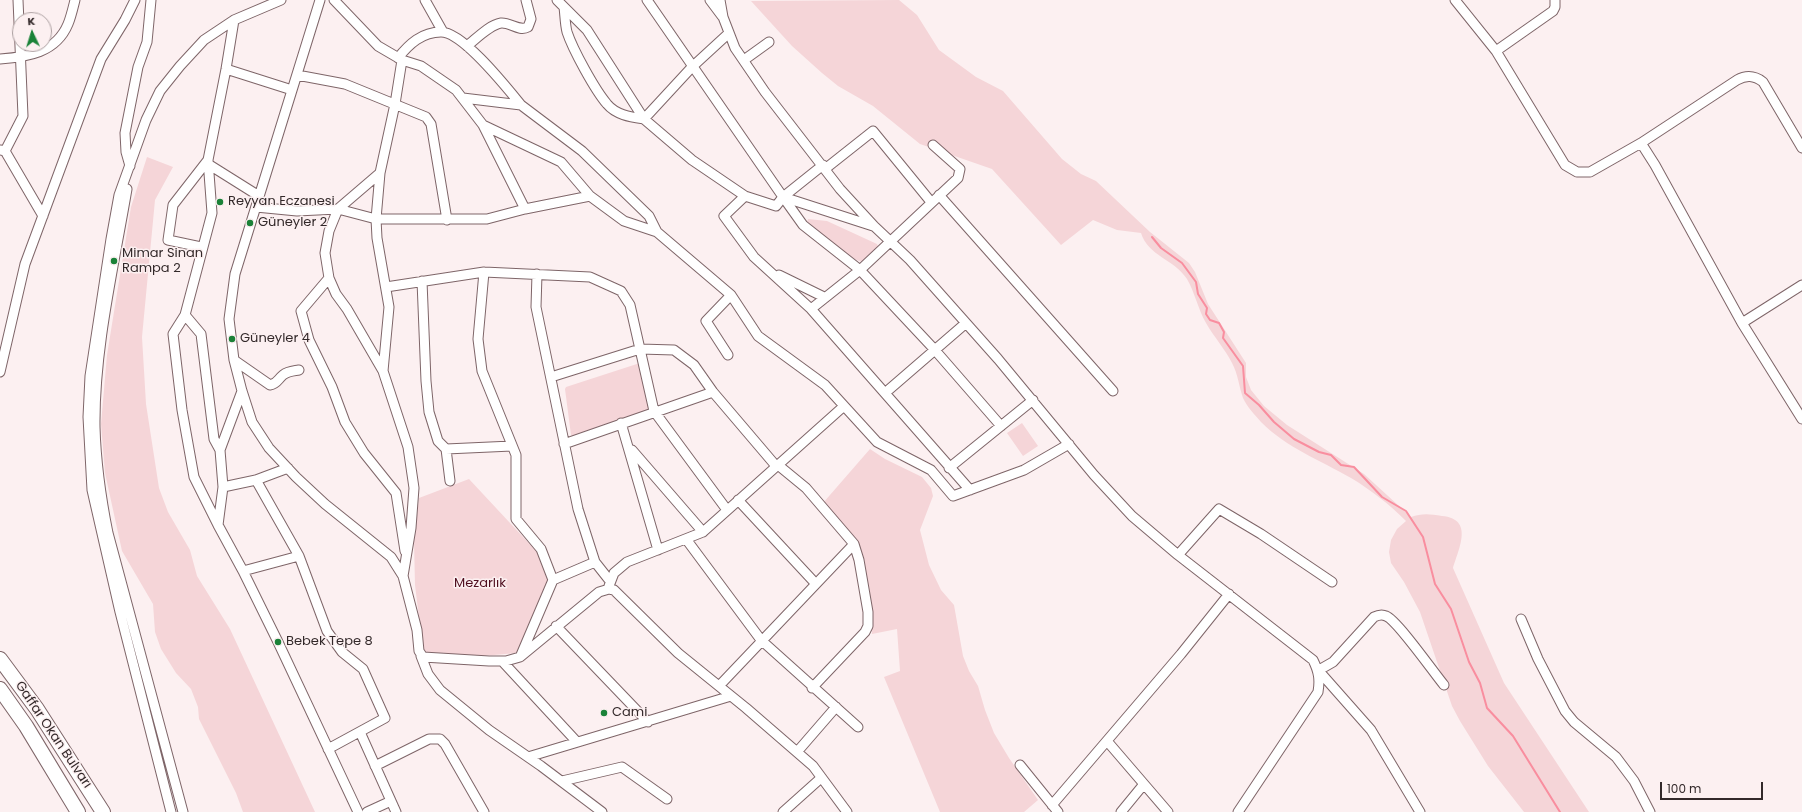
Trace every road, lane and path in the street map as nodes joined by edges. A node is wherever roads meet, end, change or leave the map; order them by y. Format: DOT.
graph roads {
  1 [pos="18,0"];
  2 [pos="75,0"];
  3 [pos="134,0"];
  4 [pos="151,0"];
  5 [pos="281,0"];
  6 [pos="320,0"];
  7 [pos="334,0"];
  8 [pos="425,0"];
  9 [pos="526,0"];
  10 [pos="557,0"];
  11 [pos="647,0"];
  12 [pos="710,0"];
  13 [pos="720,0"];
  14 [pos="1455,0"];
  15 [pos="1555,0"];
  16 [pos="564,7"];
  17 [pos="723,18"];
  18 [pos="234,20"];
  19 [pos="443,32"];
  20 [pos="729,33"];
  21 [pos="769,42"];
  22 [pos="467,46"];
  23 [pos="1496,51"];
  24 [pos="20,57"];
  25 [pos="0,59"];
  26 [pos="400,59"];
  27 [pos="744,60"];
  28 [pos="692,67"];
  29 [pos="226,69"];
  30 [pos="297,75"];
  31 [pos="292,90"];
  32 [pos="462,98"];
  33 [pos="395,104"];
  34 [pos="521,105"];
  35 [pos="644,119"];
  36 [pos="482,125"];
  37 [pos="1641,143"];
  38 [pos="933,145"];
  39 [pos="1802,148"];
  40 [pos="2,151"];
  41 [pos="208,162"];
  42 [pos="130,165"];
  43 [pos="824,167"];
  44 [pos="380,173"];
  45 [pos="939,195"];
  46 [pos="260,196"];
  47 [pos="590,196"];
  48 [pos="745,196"];
  49 [pos="783,198"];
  50 [pos="931,202"];
  51 [pos="256,207"];
  52 [pos="338,208"];
  53 [pos="525,208"];
  54 [pos="43,216"];
  55 [pos="376,219"];
  56 [pos="447,220"];
  57 [pos="874,226"];
  58 [pos="656,232"];
  59 [pos="890,242"];
  60 [pos="201,247"];
  61 [pos="860,270"];
  62 [pos="484,272"];
  63 [pos="770,272"];
  64 [pos="537,274"];
  65 [pos="329,278"];
  66 [pos="422,281"];
  67 [pos="1802,285"];
  68 [pos="386,287"];
  69 [pos="731,295"];
  70 [pos="824,297"];
  71 [pos="811,309"];
  72 [pos="185,315"];
  73 [pos="966,323"];
  74 [pos="1742,323"];
  75 [pos="640,349"];
  76 [pos="934,349"];
  77 [pos="728,354"];
  78 [pos="234,360"];
  79 [pos="299,370"];
  80 [pos="383,371"];
  81 [pos="0,372"];
  82 [pos="551,376"];
  83 [pos="242,391"];
  84 [pos="1113,391"];
  85 [pos="713,392"];
  86 [pos="885,393"];
  87 [pos="1033,400"];
  88 [pos="844,406"];
  89 [pos="654,411"];
  90 [pos="1802,419"];
  91 [pos="622,423"];
  92 [pos="1001,426"];
  93 [pos="564,444"];
  94 [pos="1069,444"];
  95 [pos="512,446"];
  96 [pos="630,447"];
  97 [pos="220,450"];
  98 [pos="446,450"];
  99 [pos="777,465"];
  100 [pos="288,468"];
  101 [pos="949,468"];
  102 [pos="256,480"];
  103 [pos="450,482"];
  104 [pos="223,487"];
  105 [pos="970,490"];
  106 [pos="738,500"];
  107 [pos="727,510"];
  108 [pos="218,525"];
  109 [pos="703,532"];
  110 [pos="686,539"];
  111 [pos="854,544"];
  112 [pos="658,550"];
  113 [pos="1178,555"];
  114 [pos="299,556"];
  115 [pos="406,557"];
  116 [pos="596,562"];
  117 [pos="243,571"];
  118 [pos="403,576"];
  119 [pos="553,580"];
  120 [pos="1332,582"];
  121 [pos="816,584"];
  122 [pos="610,585"];
  123 [pos="1228,594"];
  124 [pos="1521,619"];
  125 [pos="556,626"];
  126 [pos="762,640"];
  127 [pos="421,656"];
  128 [pos="520,657"];
  129 [pos="0,659"];
  130 [pos="502,661"];
  131 [pos="1319,670"];
  132 [pos="1444,685"];
  133 [pos="719,686"];
  134 [pos="812,688"];
  135 [pos="0,689"];
  136 [pos="731,696"];
  137 [pos="836,707"];
  138 [pos="648,722"];
  139 [pos="858,727"];
  140 [pos="360,732"];
  141 [pos="1107,741"];
  142 [pos="577,742"];
  143 [pos="328,749"];
  144 [pos="796,752"];
  145 [pos="528,757"];
  146 [pos="1020,765"];
  147 [pos="375,766"];
  148 [pos="821,778"];
  149 [pos="562,781"];
  150 [pos="1144,784"];
  151 [pos="667,800"];
  152 [pos="391,801"];
  153 [pos="1055,809"];
  154 [pos="78,812"];
  155 [pos="103,812"];
  156 [pos="171,812"];
  157 [pos="183,812"];
  158 [pos="358,812"];
  159 [pos="368,812"];
  160 [pos="396,812"];
  161 [pos="484,812"];
  162 [pos="602,812"];
  163 [pos="783,812"];
  164 [pos="847,812"];
  165 [pos="1121,812"];
  166 [pos="1168,812"];
  167 [pos="1238,812"];
  168 [pos="1420,812"];
  169 [pos="1650,812"];
  1 -- 24 [label="street"];
  2 -- 24 [label="street"];
  3 -- 54 [label="street"];
  4 -- 42 [label="street"];
  5 -- 18 [label="street"];
  6 -- 30 [label="street"];
  7 -- 26 [label="street"];
  8 -- 19 [label="street"];
  9 -- 22 [label="street"];
  10 -- 16 [label="street"];
  11 -- 28 [label="street"];
  12 -- 17 [label="street"];
  13 -- 17 [label="street"];
  14 -- 23 [label="street"];
  15 -- 23 [label="street"];
  16 -- 35 [label="street"];
  16 -- 35 [label="street"];
  17 -- 20 [label="street"];
  18 -- 29 [label="street"];
  18 -- 42 [label="street"];
  19 -- 22 [label="street"];
  19 -- 26 [label="street"];
  20 -- 27 [label="street"];
  20 -- 28 [label="street"];
  21 -- 27 [label="street"];
  22 -- 34 [label="street"];
  23 -- 37 [label="street"];
  24 -- 25 [label="street"];
  24 -- 40 [label="street"];
  26 -- 32 [label="street"];
  26 -- 33 [label="street"];
  27 -- 43 [label="street"];
  28 -- 35 [label="street"];
  28 -- 49 [label="street"];
  29 -- 31 [label="street"];
  29 -- 41 [label="street"];
  30 -- 31 [label="street"];
  30 -- 33 [label="street"];
  31 -- 46 [label="street"];
  32 -- 34 [label="street"];
  32 -- 36 [label="street"];
  33 -- 44 [label="street"];
  33 -- 56 [label="street"];
  34 -- 58 [label="street"];
  35 -- 48 [label="street"];
  36 -- 47 [label="street"];
  36 -- 53 [label="street"];
  37 -- 39 [label="street"];
  37 -- 74 [label="street"];
  38 -- 45 [label="street"];
  40 -- 54 [label="street"];
  41 -- 46 [label="street"];
  41 -- 60 [label="street"];
  41 -- 60 [label="street"];
  42 -- 156 [label="street"];
  42 -- 157 [label="street"];
  43 -- 49 [label="street"];
  43 -- 50 [label="street"];
  43 -- 57 [label="street"];
  44 -- 52 [label="street"];
  44 -- 55 [label="street"];
  45 -- 50 [label="street"];
  45 -- 84 [label="street"];
  46 -- 51 [label="street"];
  47 -- 53 [label="street"];
  47 -- 58 [label="street"];
  48 -- 49 [label="street"];
  48 -- 63 [label="street"];
  49 -- 57 [label="street"];
  49 -- 61 [label="street"];
  50 -- 59 [label="street"];
  51 -- 52 [label="street"];
  51 -- 78 [label="street"];
  52 -- 55 [label="street"];
  52 -- 65 [label="street"];
  53 -- 56 [label="street"];
  54 -- 81 [label="street"];
  55 -- 56 [label="street"];
  55 -- 68 [label="street"];
  57 -- 59 [label="street"];
  58 -- 69 [label="street"];
  59 -- 61 [label="street"];
  59 -- 73 [label="street"];
  60 -- 72 [label="street"];
  61 -- 70 [label="street"];
  61 -- 76 [label="street"];
  62 -- 64 [label="street"];
  62 -- 66 [label="street"];
  62 -- 95 [label="street"];
  63 -- 70 [label="street"];
  63 -- 71 [label="street"];
  64 -- 75 [label="street"];
  64 -- 82 [label="street"];
  65 -- 80 [label="street"];
  65 -- 115 [label="street"];
  66 -- 68 [label="street"];
  66 -- 98 [label="street"];
  67 -- 74 [label="street"];
  68 -- 80 [label="street"];
  69 -- 77 [label="street"];
  69 -- 88 [label="street"];
  70 -- 71 [label="street"];
  71 -- 86 [label="street"];
  72 -- 97 [label="street"];
  72 -- 108 [label="street"];
  73 -- 76 [label="street"];
  73 -- 87 [label="street"];
  74 -- 90 [label="street"];
  75 -- 82 [label="street"];
  75 -- 85 [label="street"];
  75 -- 89 [label="street"];
  76 -- 86 [label="street"];
  76 -- 92 [label="street"];
  78 -- 79 [label="street"];
  78 -- 83 [label="street"];
  80 -- 115 [label="street"];
  82 -- 93 [label="street"];
  83 -- 97 [label="street"];
  83 -- 100 [label="street"];
  85 -- 89 [label="street"];
  85 -- 99 [label="street"];
  86 -- 101 [label="street"];
  87 -- 92 [label="street"];
  87 -- 94 [label="street"];
  88 -- 99 [label="street"];
  88 -- 105 [label="street"];
  89 -- 91 [label="street"];
  89 -- 107 [label="street"];
  91 -- 93 [label="street"];
  91 -- 96 [label="street"];
  92 -- 101 [label="street"];
  93 -- 116 [label="street"];
  94 -- 105 [label="street"];
  94 -- 113 [label="street"];
  95 -- 98 [label="street"];
  95 -- 119 [label="street"];
  96 -- 109 [label="street"];
  96 -- 112 [label="street"];
  97 -- 104 [label="street"];
  98 -- 103 [label="street"];
  99 -- 106 [label="street"];
  99 -- 111 [label="street"];
  100 -- 102 [label="street"];
  100 -- 118 [label="street"];
  101 -- 105 [label="street"];
  102 -- 104 [label="street"];
  102 -- 114 [label="street"];
  104 -- 108 [label="street"];
  106 -- 107 [label="street"];
  106 -- 121 [label="street"];
  107 -- 109 [label="street"];
  108 -- 117 [label="street"];
  109 -- 110 [label="street"];
  110 -- 112 [label="street"];
  110 -- 126 [label="street"];
  111 -- 121 [label="street"];
  111 -- 134 [label="street"];
  112 -- 122 [label="street"];
  113 -- 120 [label="street"];
  113 -- 123 [label="street"];
  114 -- 117 [label="street"];
  114 -- 140 [label="street"];
  115 -- 118 [label="street"];
  116 -- 119 [label="street"];
  116 -- 122 [label="street"];
  117 -- 143 [label="street"];
  118 -- 127 [label="street"];
  119 -- 128 [label="street"];
  121 -- 126 [label="street"];
  122 -- 125 [label="street"];
  122 -- 133 [label="street"];
  123 -- 131 [label="street"];
  123 -- 141 [label="street"];
  124 -- 169 [label="street"];
  125 -- 128 [label="street"];
  125 -- 138 [label="street"];
  126 -- 133 [label="street"];
  126 -- 134 [label="street"];
  127 -- 130 [label="street"];
  127 -- 145 [label="street"];
  128 -- 130 [label="street"];
  129 -- 155 [label="highway, Gaffar Okan Bulvarı"];
  130 -- 142 [label="street"];
  131 -- 132 [label="street"];
  131 -- 167 [label="street"];
  131 -- 168 [label="street"];
  133 -- 136 [label="street"];
  134 -- 137 [label="street"];
  135 -- 154 [label="highway, Gaffar Okan Bulvarı"];
  136 -- 138 [label="street"];
  136 -- 144 [label="street"];
  137 -- 139 [label="street"];
  137 -- 144 [label="street"];
  138 -- 142 [label="street"];
  140 -- 143 [label="street"];
  140 -- 147 [label="street"];
  141 -- 150 [label="street"];
  141 -- 153 [label="street"];
  142 -- 145 [label="street"];
  143 -- 158 [label="street"];
  144 -- 148 [label="street"];
  145 -- 149 [label="street"];
  146 -- 153 [label="street"];
  147 -- 152 [label="street"];
  147 -- 161 [label="street"];
  148 -- 163 [label="street"];
  148 -- 164 [label="street"];
  149 -- 151 [label="street"];
  149 -- 162 [label="street"];
  150 -- 165 [label="street"];
  150 -- 166 [label="street"];
  152 -- 159 [label="street"];
  152 -- 160 [label="street"];
}
